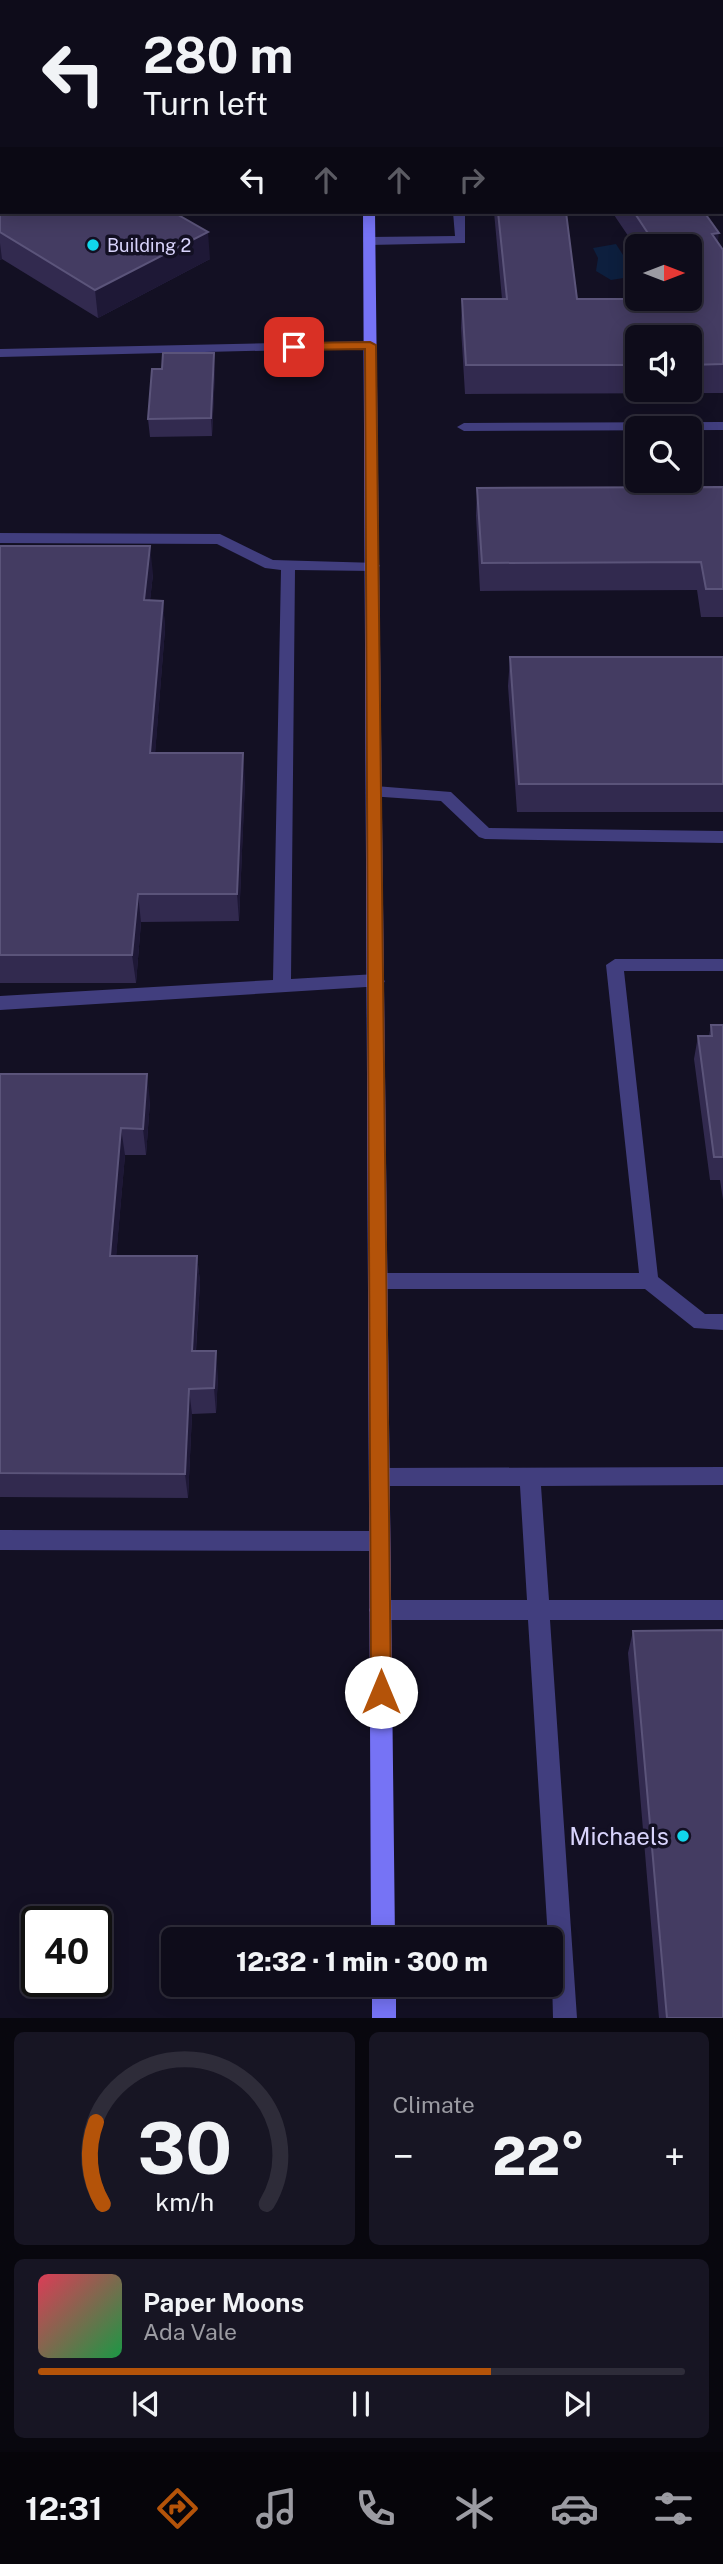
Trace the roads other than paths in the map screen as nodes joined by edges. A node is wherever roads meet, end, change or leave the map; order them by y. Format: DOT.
graph roads {
  1 [pos="369,214"];
  2 [pos="459,214"];
  3 [pos="369,241"];
  4 [pos="370,345"];
  5 [pos="0,353"];
  6 [pos="723,426"];
  7 [pos="464,427"];
  8 [pos="0,538"];
  9 [pos="288,565"];
  10 [pos="373,566"];
  11 [pos="374,792"];
  12 [pos="723,837"];
  13 [pos="723,965"];
  14 [pos="376,981"];
  15 [pos="282,987"];
  16 [pos="0,1003"];
  17 [pos="378,1281"];
  18 [pos="649,1281"];
  19 [pos="723,1322"];
  20 [pos="723,1476"];
  21 [pos="379,1477"];
  22 [pos="530,1477"];
  23 [pos="0,1541"];
  24 [pos="379,1541"];
  25 [pos="380,1610"];
  26 [pos="539,1610"];
  27 [pos="723,1610"];
  28 [pos="383,1927"];
  29 [pos="384,1997"];
  30 [pos="384,2018"];
  31 [pos="565,2018"];
  1 -- 3 [label="street"];
  2 -- 3 [label="lane"];
  3 -- 4 [label="street"];
  4 -- 5 [label="lane"];
  4 -- 10 [label="street"];
  6 -- 7 [label="lane"];
  8 -- 9 [label="lane"];
  9 -- 10 [label="lane"];
  9 -- 15 [label="lane"];
  10 -- 11 [label="street"];
  11 -- 12 [label="lane"];
  11 -- 14 [label="street"];
  13 -- 18 [label="lane"];
  14 -- 15 [label="lane"];
  14 -- 17 [label="street"];
  15 -- 16 [label="lane"];
  17 -- 18 [label="lane"];
  17 -- 21 [label="street"];
  18 -- 19 [label="lane"];
  20 -- 22 [label="lane"];
  21 -- 22 [label="lane"];
  21 -- 24 [label="street"];
  22 -- 26 [label="lane"];
  23 -- 24 [label="lane"];
  24 -- 25 [label="street"];
  25 -- 26 [label="lane"];
  25 -- 28 [label="street"];
  26 -- 27 [label="lane"];
  26 -- 31 [label="lane"];
  29 -- 30 [label="street"];
}
